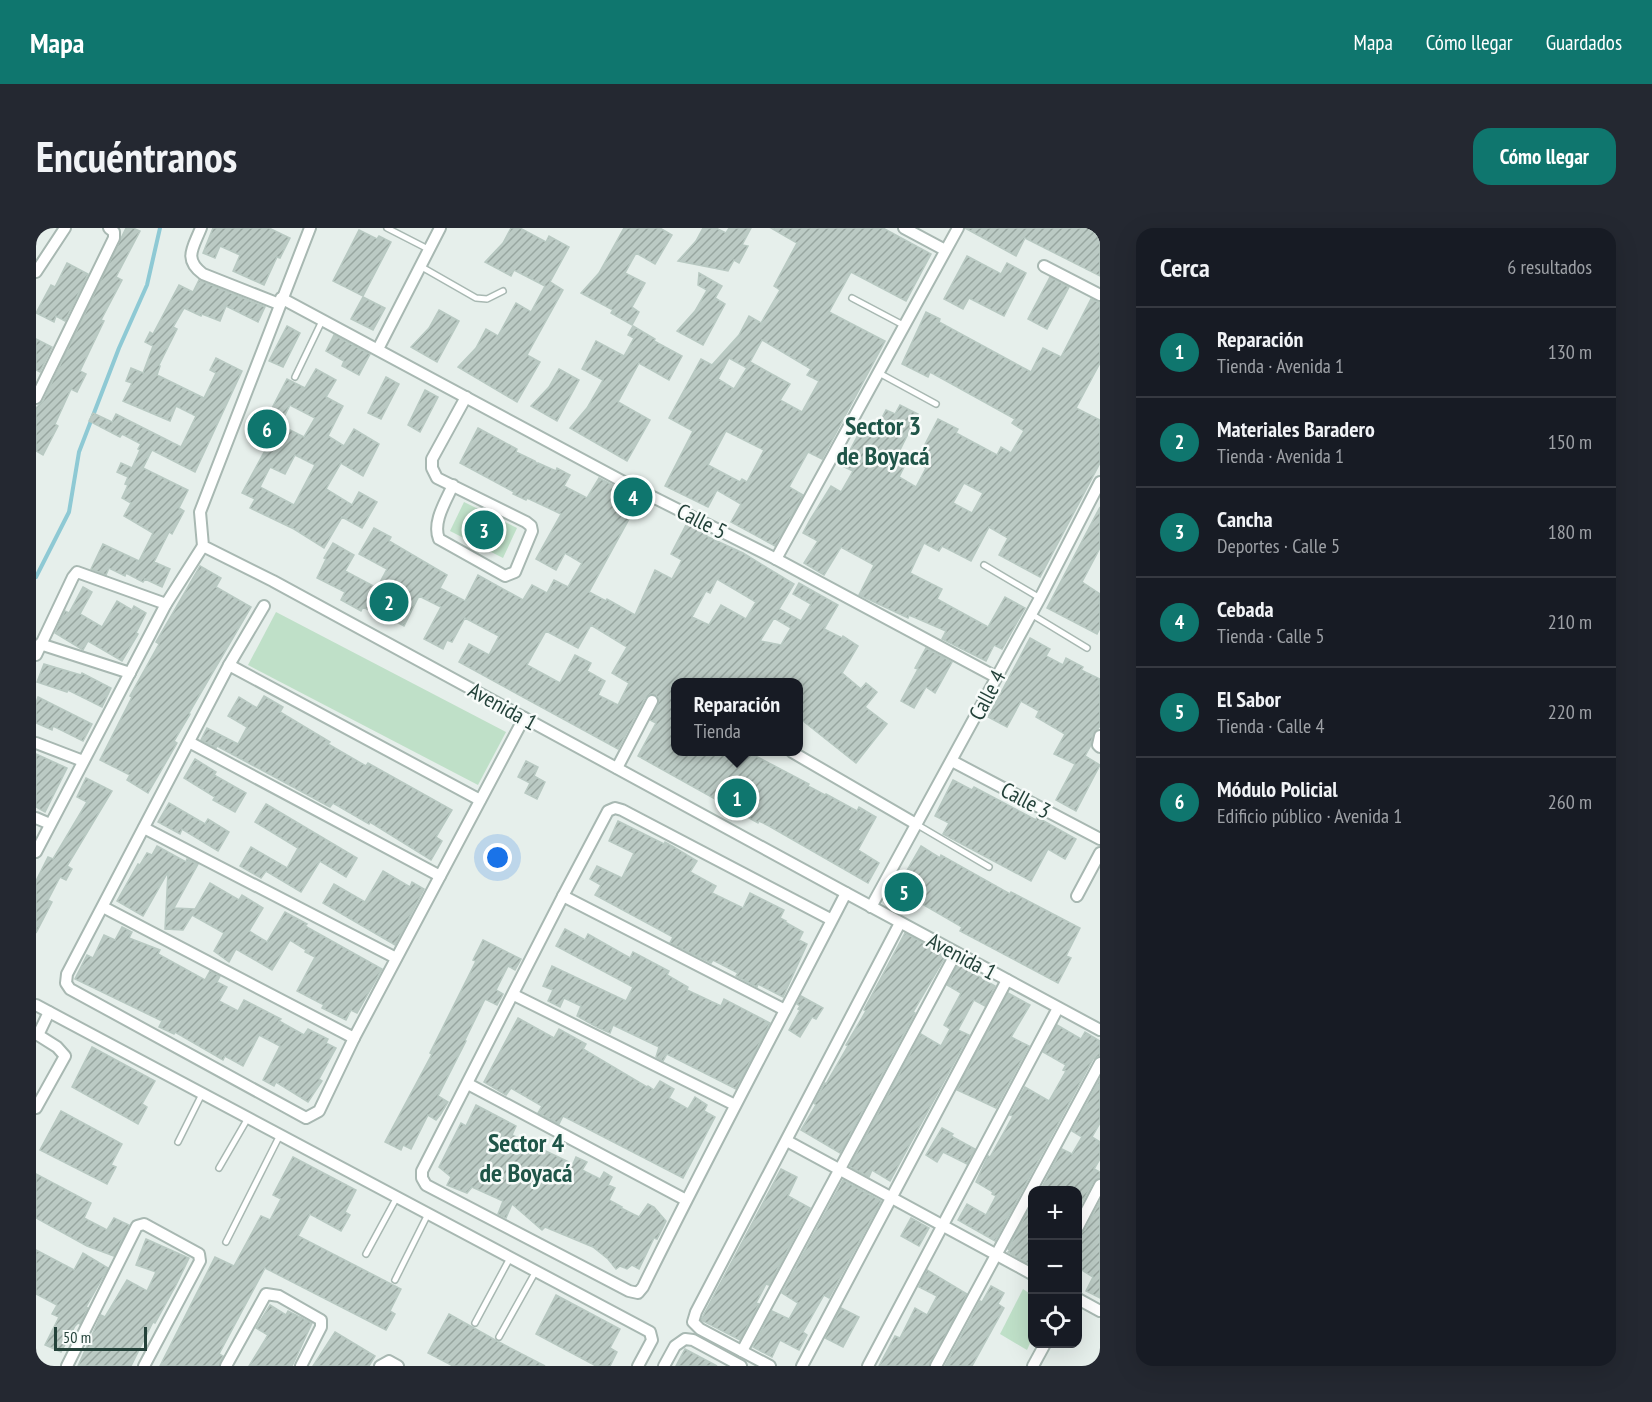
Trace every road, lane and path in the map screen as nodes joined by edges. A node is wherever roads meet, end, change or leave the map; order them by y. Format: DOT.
graph roads {
  1 [pos="65,228"];
  2 [pos="109,228"];
  3 [pos="201,228"];
  4 [pos="310,228"];
  5 [pos="387,228"];
  6 [pos="440,228"];
  7 [pos="904,228"];
  8 [pos="958,228"];
  9 [pos="428,249"];
  10 [pos="945,250"];
  11 [pos="420,266"];
  12 [pos="1044,266"];
  13 [pos="36,272"];
  14 [pos="502,291"];
  15 [pos="1100,295"];
  16 [pos="852,298"];
  17 [pos="280,301"];
  18 [pos="323,320"];
  19 [pos="905,326"];
  20 [pos="378,349"];
  21 [pos="879,373"];
  22 [pos="295,376"];
  23 [pos="466,397"];
  24 [pos="36,398"];
  25 [pos="936,404"];
  26 [pos="1100,482"];
  27 [pos="453,485"];
  28 [pos="203,546"];
  29 [pos="776,559"];
  30 [pos="984,566"];
  31 [pos="1040,598"];
  32 [pos="166,604"];
  33 [pos="264,606"];
  34 [pos="1031,614"];
  35 [pos="40,644"];
  36 [pos="1087,648"];
  37 [pos="36,655"];
  38 [pos="229,665"];
  39 [pos="130,673"];
  40 [pos="996,677"];
  41 [pos="652,701"];
  42 [pos="524,718"];
  43 [pos="1100,736"];
  44 [pos="189,742"];
  45 [pos="36,743"];
  46 [pos="1100,747"];
  47 [pos="799,756"];
  48 [pos="83,761"];
  49 [pos="952,761"];
  50 [pos="617,768"];
  51 [pos="480,800"];
  52 [pos="36,818"];
  53 [pos="50,824"];
  54 [pos="916,824"];
  55 [pos="144,828"];
  56 [pos="1100,839"];
  57 [pos="36,852"];
  58 [pos="1100,853"];
  59 [pos="989,867"];
  60 [pos="440,876"];
  61 [pos="846,894"];
  62 [pos="563,896"];
  63 [pos="1077,896"];
  64 [pos="103,907"];
  65 [pos="871,907"];
  66 [pos="832,920"];
  67 [pos="900,923"];
  68 [pos="956,953"];
  69 [pos="396,958"];
  70 [pos="1007,980"];
  71 [pos="514,994"];
  72 [pos="36,1005"];
  73 [pos="1058,1008"];
  74 [pos="785,1011"];
  75 [pos="50,1012"];
  76 [pos="1100,1030"];
  77 [pos="37,1035"];
  78 [pos="354,1038"];
  79 [pos="1100,1063"];
  80 [pos="468,1084"];
  81 [pos="202,1094"];
  82 [pos="735,1106"];
  83 [pos="36,1108"];
  84 [pos="248,1118"];
  85 [pos="280,1135"];
  86 [pos="786,1141"];
  87 [pos="178,1142"];
  88 [pos="219,1168"];
  89 [pos="840,1170"];
  90 [pos="1100,1185"];
  91 [pos="397,1197"];
  92 [pos="892,1198"];
  93 [pos="686,1200"];
  94 [pos="428,1214"];
  95 [pos="1082,1218"];
  96 [pos="942,1225"];
  97 [pos="226,1242"];
  98 [pos="366,1254"];
  99 [pos="996,1254"];
  100 [pos="510,1258"];
  101 [pos="536,1271"];
  102 [pos="1028,1272"];
  103 [pos="395,1280"];
  104 [pos="1082,1302"];
  105 [pos="1100,1311"];
  106 [pos="475,1323"];
  107 [pos="499,1337"];
  108 [pos="1043,1348"];
  109 [pos="742,1351"];
  110 [pos="67,1366"];
  111 [pos="144,1366"];
  112 [pos="226,1366"];
  113 [pos="300,1366"];
  114 [pos="380,1366"];
  115 [pos="398,1366"];
  116 [pos="638,1366"];
  117 [pos="664,1366"];
  118 [pos="741,1366"];
  119 [pos="770,1366"];
  120 [pos="801,1366"];
  121 [pos="868,1366"];
  122 [pos="936,1366"];
  123 [pos="1033,1366"];
  1 -- 13 [label="street"];
  2 -- 24 [label="street"];
  3 -- 17 [label="street, Calle 5"];
  4 -- 17 [label="street"];
  5 -- 9 [label="lane"];
  6 -- 9 [label="street"];
  7 -- 10 [label="street"];
  8 -- 10 [label="street"];
  9 -- 11 [label="street"];
  10 -- 19 [label="street"];
  11 -- 14 [label="lane"];
  11 -- 20 [label="street"];
  12 -- 15 [label="street"];
  16 -- 19 [label="lane"];
  17 -- 18 [label="street, Calle 5"];
  17 -- 28 [label="street"];
  18 -- 20 [label="street, Calle 5"];
  18 -- 22 [label="lane"];
  19 -- 21 [label="street"];
  20 -- 23 [label="street, Calle 5"];
  21 -- 25 [label="lane"];
  21 -- 29 [label="street"];
  23 -- 27 [label="street"];
  23 -- 29 [label="street, Calle 5"];
  26 -- 31 [label="street, Calle 4"];
  27 -- 27 [label="street"];
  28 -- 32 [label="street"];
  28 -- 42 [label="street, Avenida 1"];
  29 -- 40 [label="street, Calle 5"];
  30 -- 31 [label="lane"];
  31 -- 34 [label="street, Calle 4"];
  32 -- 35 [label="street"];
  32 -- 39 [label="street"];
  33 -- 38 [label="street"];
  34 -- 36 [label="lane"];
  34 -- 40 [label="street, Calle 4"];
  35 -- 37 [label="street"];
  35 -- 39 [label="street"];
  38 -- 44 [label="street"];
  38 -- 51 [label="street"];
  39 -- 48 [label="street"];
  40 -- 49 [label="street, Calle 4"];
  41 -- 50 [label="street"];
  42 -- 50 [label="street, Avenida 1"];
  42 -- 51 [label="street"];
  43 -- 46 [label="street"];
  44 -- 55 [label="street"];
  44 -- 60 [label="street"];
  45 -- 48 [label="street"];
  47 -- 54 [label="street"];
  48 -- 53 [label="street"];
  49 -- 54 [label="street, Calle 4"];
  49 -- 56 [label="street, Calle 3"];
  50 -- 61 [label="street, Avenida 1"];
  51 -- 60 [label="street"];
  52 -- 53 [label="street"];
  53 -- 57 [label="street"];
  54 -- 59 [label="lane"];
  54 -- 65 [label="street, Calle 4"];
  55 -- 64 [label="street"];
  55 -- 69 [label="street"];
  58 -- 63 [label="street"];
  60 -- 69 [label="street"];
  61 -- 65 [label="street, Avenida 1"];
  61 -- 66 [label="street"];
  62 -- 66 [label="street"];
  62 -- 71 [label="street"];
  62 -- 74 [label="street"];
  64 -- 78 [label="street"];
  64 -- 78 [label="street"];
  65 -- 67 [label="street, Avenida 1"];
  66 -- 74 [label="street"];
  67 -- 68 [label="street, Avenida 1"];
  67 -- 86 [label="street"];
  68 -- 70 [label="street, Avenida 1"];
  68 -- 89 [label="street"];
  69 -- 78 [label="street"];
  70 -- 73 [label="street, Avenida 1"];
  70 -- 92 [label="street"];
  71 -- 80 [label="street"];
  71 -- 82 [label="street"];
  72 -- 75 [label="street"];
  73 -- 76 [label="street, Avenida 1"];
  73 -- 96 [label="street"];
  74 -- 82 [label="street"];
  75 -- 77 [label="street"];
  75 -- 81 [label="street"];
  77 -- 83 [label="street"];
  79 -- 99 [label="street"];
  80 -- 93 [label="street"];
  80 -- 93 [label="street"];
  81 -- 84 [label="street"];
  81 -- 87 [label="lane"];
  82 -- 93 [label="street"];
  84 -- 85 [label="street"];
  84 -- 88 [label="lane"];
  85 -- 91 [label="street"];
  85 -- 97 [label="lane"];
  86 -- 89 [label="street"];
  86 -- 109 [label="street"];
  89 -- 92 [label="street"];
  89 -- 109 [label="street"];
  90 -- 95 [label="street"];
  91 -- 94 [label="street"];
  91 -- 98 [label="lane"];
  92 -- 96 [label="street"];
  92 -- 120 [label="street"];
  94 -- 100 [label="street"];
  94 -- 103 [label="lane"];
  96 -- 99 [label="street"];
  96 -- 121 [label="street"];
  99 -- 102 [label="street"];
  99 -- 122 [label="street"];
  100 -- 101 [label="street"];
  100 -- 106 [label="lane"];
  101 -- 107 [label="lane"];
  101 -- 116 [label="street"];
  104 -- 105 [label="street"];
  108 -- 123 [label="street"];
  109 -- 119 [label="street"];
  110 -- 111 [label="street"];
  112 -- 113 [label="street"];
  114 -- 115 [label="street"];
  117 -- 118 [label="street"];
}
